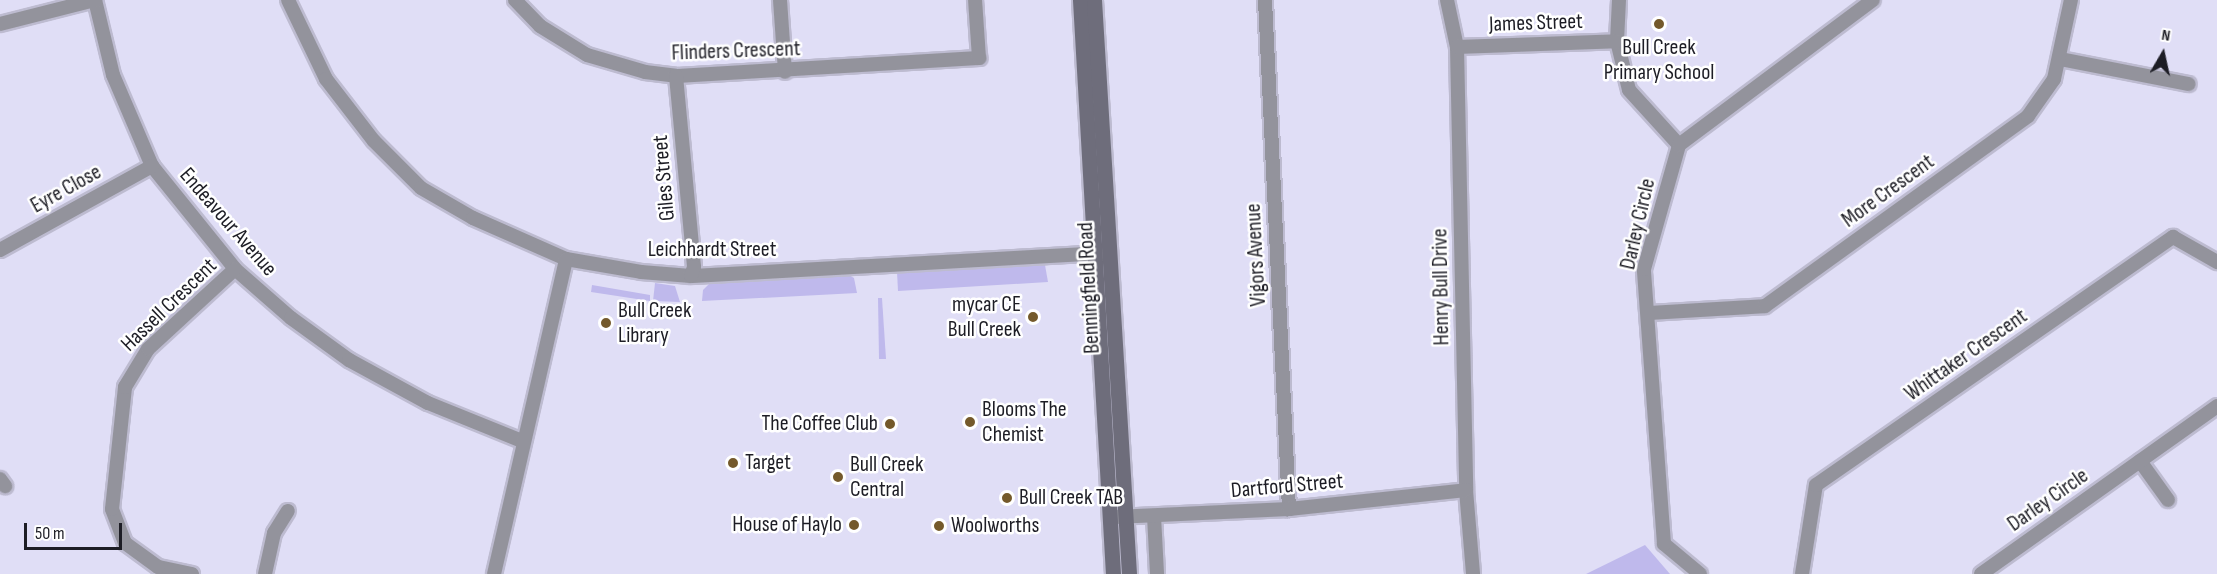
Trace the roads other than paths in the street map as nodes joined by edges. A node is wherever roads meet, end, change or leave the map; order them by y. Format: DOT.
graph roads {
  1 [pos="95,0"];
  2 [pos="288,0"];
  3 [pos="515,0"];
  4 [pos="780,0"];
  5 [pos="975,0"];
  6 [pos="1080,0"];
  7 [pos="1094,0"];
  8 [pos="1265,0"];
  9 [pos="1447,0"];
  10 [pos="1619,0"];
  11 [pos="1873,0"];
  12 [pos="2071,0"];
  13 [pos="0,24"];
  14 [pos="1617,41"];
  15 [pos="1457,47"];
  16 [pos="2060,58"];
  17 [pos="784,72"];
  18 [pos="676,76"];
  19 [pos="2189,84"];
  20 [pos="1679,145"];
  21 [pos="152,166"];
  22 [pos="0,250"];
  23 [pos="1103,253"];
  24 [pos="566,259"];
  25 [pos="2217,262"];
  26 [pos="235,269"];
  27 [pos="692,276"];
  28 [pos="1648,314"];
  29 [pos="2217,406"];
  30 [pos="522,441"];
  31 [pos="2140,461"];
  32 [pos="1466,490"];
  33 [pos="2168,500"];
  34 [pos="1289,509"];
  35 [pos="288,511"];
  36 [pos="1154,516"];
  37 [pos="1117,517"];
  38 [pos="192,574"];
  39 [pos="266,574"];
  40 [pos="494,574"];
  41 [pos="1113,574"];
  42 [pos="1129,574"];
  43 [pos="1157,574"];
  44 [pos="1473,574"];
  45 [pos="1700,574"];
  46 [pos="1802,574"];
  47 [pos="1981,574"];
  1 -- 13 [label="street"];
  1 -- 21 [label="street, Endeavour Avenue"];
  2 -- 24 [label="street, Leichhardt Street"];
  3 -- 18 [label="street, Flinders Crescent"];
  4 -- 17 [label="street"];
  5 -- 17 [label="street, Flinders Crescent"];
  6 -- 23 [label="main road, Benningfield Road"];
  7 -- 23 [label="main road, Benningfield Road"];
  8 -- 34 [label="street, Vigors Avenue"];
  9 -- 15 [label="street, Henry Bull Drive"];
  10 -- 14 [label="street"];
  11 -- 20 [label="street"];
  12 -- 16 [label="street, More Crescent"];
  14 -- 15 [label="street, James Street"];
  14 -- 20 [label="street"];
  15 -- 32 [label="street, Henry Bull Drive"];
  16 -- 19 [label="street"];
  16 -- 28 [label="street, More Crescent"];
  17 -- 18 [label="street, Flinders Crescent"];
  18 -- 27 [label="street, Giles Street"];
  20 -- 28 [label="street, Darley Circle"];
  21 -- 22 [label="street, Eyre Close"];
  21 -- 26 [label="street, Endeavour Avenue"];
  23 -- 27 [label="street, Leichhardt Street"];
  23 -- 37 [label="main road, Benningfield Road"];
  24 -- 27 [label="street, Leichhardt Street"];
  24 -- 30 [label="street"];
  25 -- 46 [label="street, Whittaker Crescent"];
  26 -- 30 [label="street, Endeavour Avenue"];
  26 -- 38 [label="street, Hassell Crescent"];
  28 -- 45 [label="street, Darley Circle"];
  29 -- 31 [label="street, Darley Circle"];
  30 -- 40 [label="street"];
  31 -- 33 [label="street"];
  31 -- 47 [label="street, Darley Circle"];
  32 -- 34 [label="street, Dartford Street"];
  32 -- 44 [label="street, Henry Bull Drive"];
  34 -- 36 [label="street, Dartford Street"];
  35 -- 39 [label="street"];
  36 -- 37 [label="street, Dartford Street"];
  36 -- 43 [label="street"];
  37 -- 41 [label="main road, Benningfield Road"];
  37 -- 42 [label="main road, Benningfield Road"];
}
